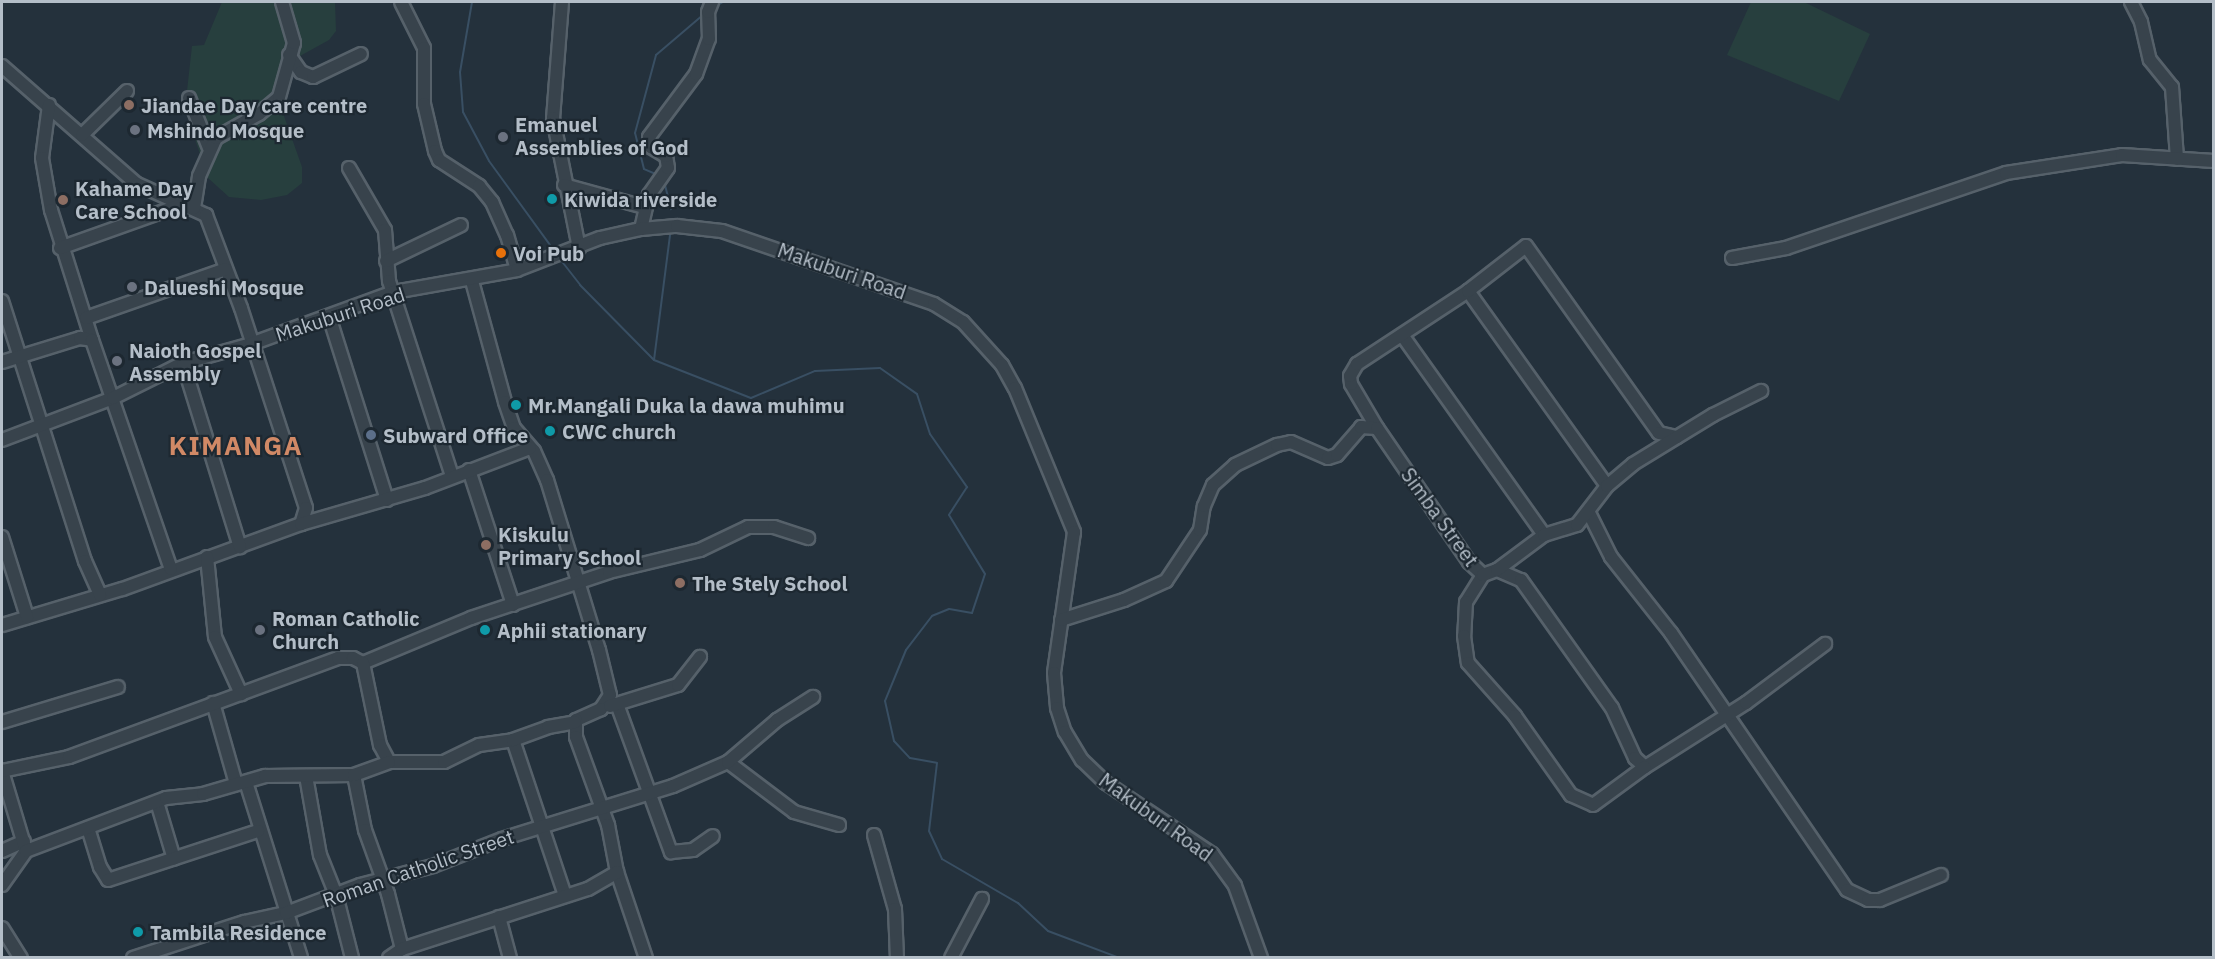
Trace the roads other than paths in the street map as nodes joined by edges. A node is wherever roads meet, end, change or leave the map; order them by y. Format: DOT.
graph roads {
  1 [pos="282,2"];
  2 [pos="401,2"];
  3 [pos="562,2"];
  4 [pos="712,2"];
  5 [pos="2131,2"];
  6 [pos="361,54"];
  7 [pos="290,55"];
  8 [pos="2,66"];
  9 [pos="127,91"];
  10 [pos="189,98"];
  11 [pos="49,105"];
  12 [pos="82,135"];
  13 [pos="209,148"];
  14 [pos="2177,159"];
  15 [pos="2214,161"];
  16 [pos="349,168"];
  17 [pos="564,185"];
  18 [pos="178,206"];
  19 [pos="644,207"];
  20 [pos="194,208"];
  21 [pos="461,225"];
  22 [pos="641,229"];
  23 [pos="60,248"];
  24 [pos="579,248"];
  25 [pos="1732,258"];
  26 [pos="386,261"];
  27 [pos="226,269"];
  28 [pos="517,270"];
  29 [pos="472,281"];
  30 [pos="1468,291"];
  31 [pos="394,292"];
  32 [pos="2,301"];
  33 [pos="329,316"];
  34 [pos="86,318"];
  35 [pos="1402,335"];
  36 [pos="92,340"];
  37 [pos="251,344"];
  38 [pos="20,356"];
  39 [pos="2,362"];
  40 [pos="183,363"];
  41 [pos="1761,391"];
  42 [pos="113,398"];
  43 [pos="44,426"];
  44 [pos="1377,428"];
  45 [pos="1678,437"];
  46 [pos="2,440"];
  47 [pos="530,448"];
  48 [pos="469,470"];
  49 [pos="452,476"];
  50 [pos="1607,486"];
  51 [pos="387,500"];
  52 [pos="1589,513"];
  53 [pos="301,524"];
  54 [pos="1544,535"];
  55 [pos="2,537"];
  56 [pos="808,538"];
  57 [pos="240,547"];
  58 [pos="207,557"];
  59 [pos="171,569"];
  60 [pos="1497,570"];
  61 [pos="1483,574"];
  62 [pos="576,582"];
  63 [pos="100,595"];
  64 [pos="513,605"];
  65 [pos="27,616"];
  66 [pos="1061,620"];
  67 [pos="2,625"];
  68 [pos="1825,644"];
  69 [pos="700,657"];
  70 [pos="363,663"];
  71 [pos="118,687"];
  72 [pos="241,694"];
  73 [pos="813,697"];
  74 [pos="213,704"];
  75 [pos="617,704"];
  76 [pos="601,709"];
  77 [pos="1727,714"];
  78 [pos="2,722"];
  79 [pos="575,722"];
  80 [pos="513,740"];
  81 [pos="389,762"];
  82 [pos="728,762"];
  83 [pos="1645,768"];
  84 [pos="2,770"];
  85 [pos="354,775"];
  86 [pos="306,776"];
  87 [pos="241,783"];
  88 [pos="652,791"];
  89 [pos="157,802"];
  90 [pos="601,811"];
  91 [pos="839,825"];
  92 [pos="88,828"];
  93 [pos="544,828"];
  94 [pos="258,831"];
  95 [pos="874,835"];
  96 [pos="713,836"];
  97 [pos="25,846"];
  98 [pos="2,851"];
  99 [pos="174,859"];
  100 [pos="617,872"];
  101 [pos="1941,875"];
  102 [pos="383,879"];
  103 [pos="2,885"];
  104 [pos="336,895"];
  105 [pos="566,895"];
  106 [pos="982,899"];
  107 [pos="286,913"];
  108 [pos="499,917"];
  109 [pos="2,928"];
  110 [pos="402,949"];
  111 [pos="21,957"];
  112 [pos="133,957"];
  113 [pos="301,957"];
  114 [pos="352,957"];
  115 [pos="388,957"];
  116 [pos="510,957"];
  117 [pos="646,957"];
  118 [pos="897,957"];
  119 [pos="951,957"];
  120 [pos="1262,957"];
  1 -- 7 [label="street"];
  2 -- 28 [label="street"];
  3 -- 17 [label="street"];
  4 -- 19 [label="street"];
  5 -- 14 [label="street"];
  6 -- 7 [label="street"];
  7 -- 13 [label="street"];
  8 -- 11 [label="street"];
  9 -- 12 [label="street"];
  10 -- 13 [label="street"];
  11 -- 12 [label="street"];
  11 -- 23 [label="street"];
  12 -- 18 [label="street"];
  13 -- 20 [label="street"];
  14 -- 15 [label="street"];
  14 -- 25 [label="street"];
  16 -- 26 [label="street"];
  17 -- 19 [label="street"];
  17 -- 24 [label="street"];
  18 -- 20 [label="street"];
  18 -- 23 [label="street"];
  19 -- 22 [label="street"];
  20 -- 27 [label="street"];
  21 -- 26 [label="street"];
  22 -- 24 [label="street, Makuburi Road"];
  22 -- 66 [label="street, Makuburi Road"];
  23 -- 34 [label="street"];
  24 -- 28 [label="street, Makuburi Road"];
  26 -- 31 [label="street"];
  27 -- 34 [label="street"];
  27 -- 37 [label="street"];
  28 -- 29 [label="street, Makuburi Road"];
  29 -- 31 [label="street, Makuburi Road"];
  29 -- 47 [label="street"];
  30 -- 35 [label="street"];
  30 -- 45 [label="street"];
  30 -- 50 [label="street"];
  31 -- 33 [label="street, Makuburi Road"];
  31 -- 49 [label="street"];
  32 -- 38 [label="street"];
  33 -- 37 [label="street, Makuburi Road"];
  33 -- 51 [label="street"];
  34 -- 36 [label="street"];
  35 -- 44 [label="street, Simba Street"];
  35 -- 54 [label="street"];
  36 -- 38 [label="street"];
  36 -- 42 [label="street"];
  37 -- 40 [label="street, Makuburi Road"];
  37 -- 53 [label="street"];
  38 -- 39 [label="street"];
  38 -- 43 [label="street"];
  40 -- 42 [label="street, Makuburi Road"];
  40 -- 57 [label="street"];
  41 -- 45 [label="street, Simba Street"];
  42 -- 43 [label="street, Makuburi Road"];
  42 -- 59 [label="street"];
  43 -- 46 [label="street, Makuburi Road"];
  43 -- 63 [label="street"];
  44 -- 61 [label="street, Simba Street"];
  44 -- 66 [label="street"];
  45 -- 50 [label="street, Simba Street"];
  47 -- 48 [label="street"];
  47 -- 62 [label="street"];
  48 -- 49 [label="street"];
  48 -- 64 [label="street"];
  49 -- 51 [label="street"];
  50 -- 52 [label="street, Simba Street"];
  51 -- 53 [label="street"];
  52 -- 54 [label="street, Simba Street"];
  52 -- 77 [label="street"];
  53 -- 57 [label="street"];
  54 -- 60 [label="street, Simba Street"];
  55 -- 65 [label="street"];
  56 -- 62 [label="street"];
  57 -- 58 [label="street"];
  58 -- 59 [label="street"];
  58 -- 72 [label="street"];
  59 -- 63 [label="street"];
  60 -- 61 [label="street, Simba Street"];
  60 -- 83 [label="street"];
  61 -- 83 [label="street"];
  62 -- 64 [label="street"];
  62 -- 76 [label="street"];
  63 -- 65 [label="street"];
  64 -- 70 [label="street"];
  65 -- 67 [label="street"];
  66 -- 120 [label="street, Makuburi Road"];
  68 -- 77 [label="street"];
  69 -- 75 [label="street"];
  70 -- 72 [label="street"];
  70 -- 81 [label="street"];
  71 -- 78 [label="street"];
  72 -- 74 [label="street"];
  73 -- 82 [label="street, Roman Catholic Street"];
  74 -- 84 [label="street"];
  74 -- 87 [label="street"];
  75 -- 76 [label="street"];
  75 -- 88 [label="street"];
  76 -- 79 [label="street"];
  77 -- 83 [label="street"];
  77 -- 101 [label="street"];
  79 -- 80 [label="street"];
  79 -- 90 [label="street"];
  80 -- 81 [label="street"];
  80 -- 93 [label="street"];
  81 -- 85 [label="street"];
  82 -- 88 [label="street, Roman Catholic Street"];
  82 -- 91 [label="street"];
  84 -- 97 [label="street"];
  85 -- 86 [label="street"];
  85 -- 102 [label="street"];
  86 -- 87 [label="street"];
  86 -- 104 [label="street"];
  87 -- 89 [label="street"];
  87 -- 94 [label="street"];
  88 -- 90 [label="street, Roman Catholic Street"];
  88 -- 96 [label="street"];
  89 -- 92 [label="street"];
  89 -- 99 [label="street"];
  90 -- 93 [label="street, Roman Catholic Street"];
  90 -- 100 [label="street"];
  92 -- 97 [label="street"];
  92 -- 99 [label="street"];
  93 -- 102 [label="street, Roman Catholic Street"];
  93 -- 105 [label="street"];
  94 -- 99 [label="street"];
  94 -- 107 [label="street"];
  95 -- 118 [label="street"];
  97 -- 98 [label="street"];
  97 -- 103 [label="street"];
  100 -- 105 [label="street"];
  100 -- 117 [label="street"];
  102 -- 104 [label="street, Roman Catholic Street"];
  102 -- 110 [label="street"];
  104 -- 107 [label="street, Roman Catholic Street"];
  104 -- 114 [label="street"];
  105 -- 108 [label="street"];
  106 -- 119 [label="street"];
  107 -- 112 [label="street, Roman Catholic Street"];
  107 -- 113 [label="street"];
  108 -- 110 [label="street"];
  108 -- 116 [label="street"];
  109 -- 111 [label="street"];
  110 -- 115 [label="street"];
}
